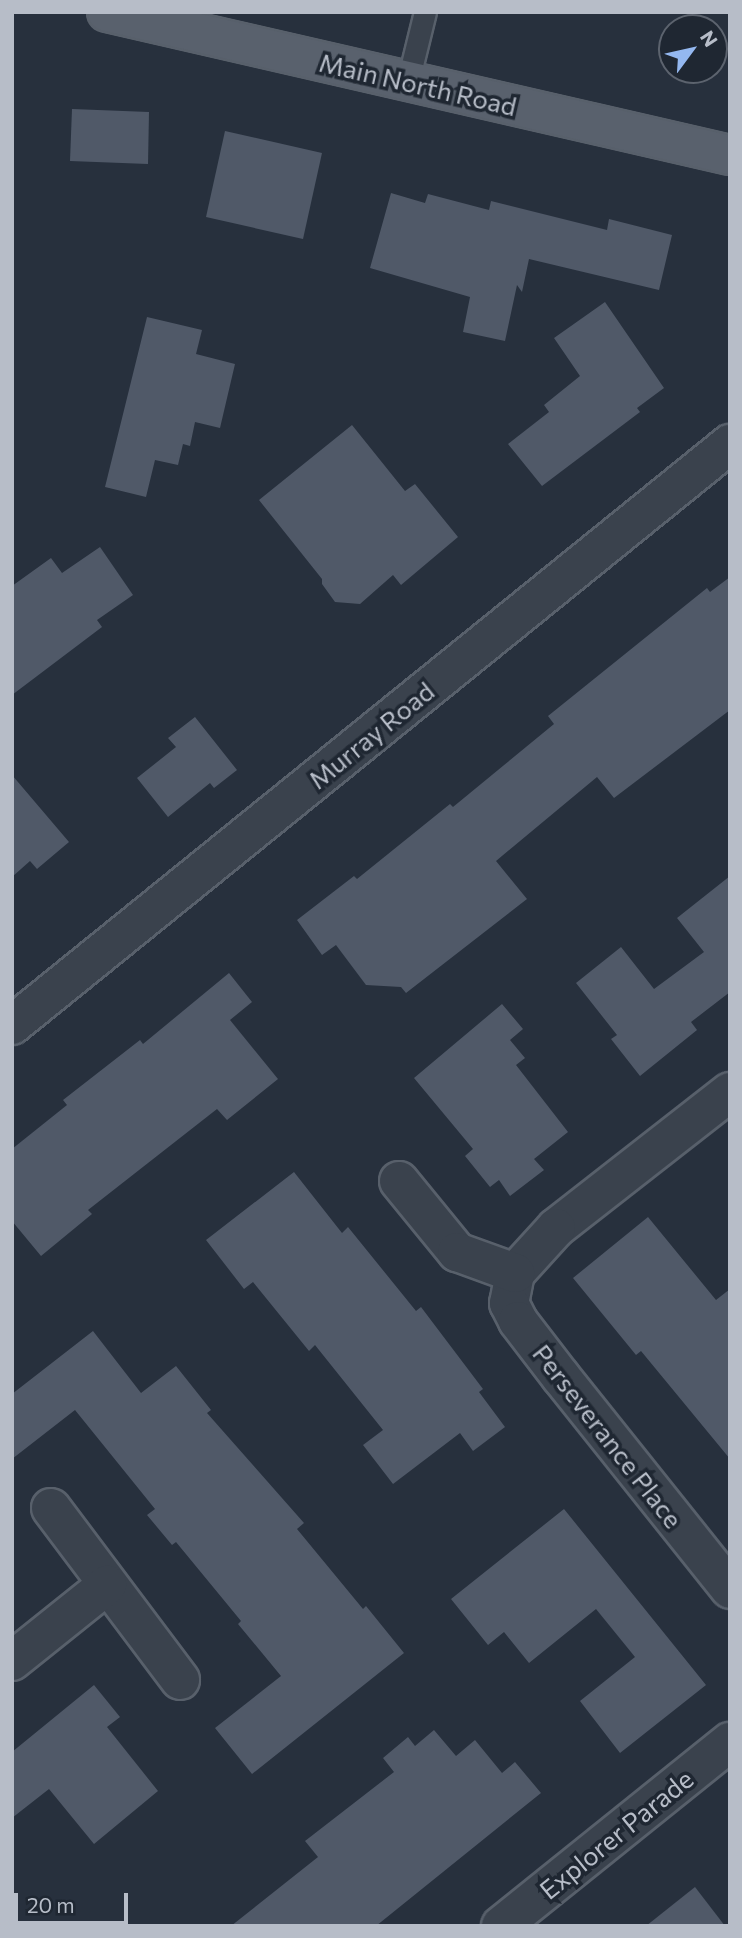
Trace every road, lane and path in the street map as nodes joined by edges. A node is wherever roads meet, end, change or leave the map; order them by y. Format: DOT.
graph roads {
  1 [pos="107,12"];
  2 [pos="425,12"];
  3 [pos="408,81"];
  4 [pos="730,155"];
  5 [pos="730,444"];
  6 [pos="12,1026"];
  7 [pos="730,1092"];
  8 [pos="399,1181"];
  9 [pos="515,1273"];
  10 [pos="51,1508"];
  11 [pos="107,1585"];
  12 [pos="730,1589"];
  13 [pos="12,1661"];
  14 [pos="180,1680"];
  15 [pos="730,1742"];
  16 [pos="501,1926"];
  1 -- 3 [label="main road, Main North Road"];
  2 -- 3 [label="lane"];
  3 -- 4 [label="main road, Main North Road"];
  5 -- 6 [label="street, Murray Road"];
  7 -- 9 [label="street"];
  8 -- 9 [label="street"];
  9 -- 12 [label="street, Perseverance Place"];
  10 -- 11 [label="street"];
  11 -- 13 [label="street"];
  11 -- 14 [label="street"];
  15 -- 16 [label="street, Explorer Parade"];
}
